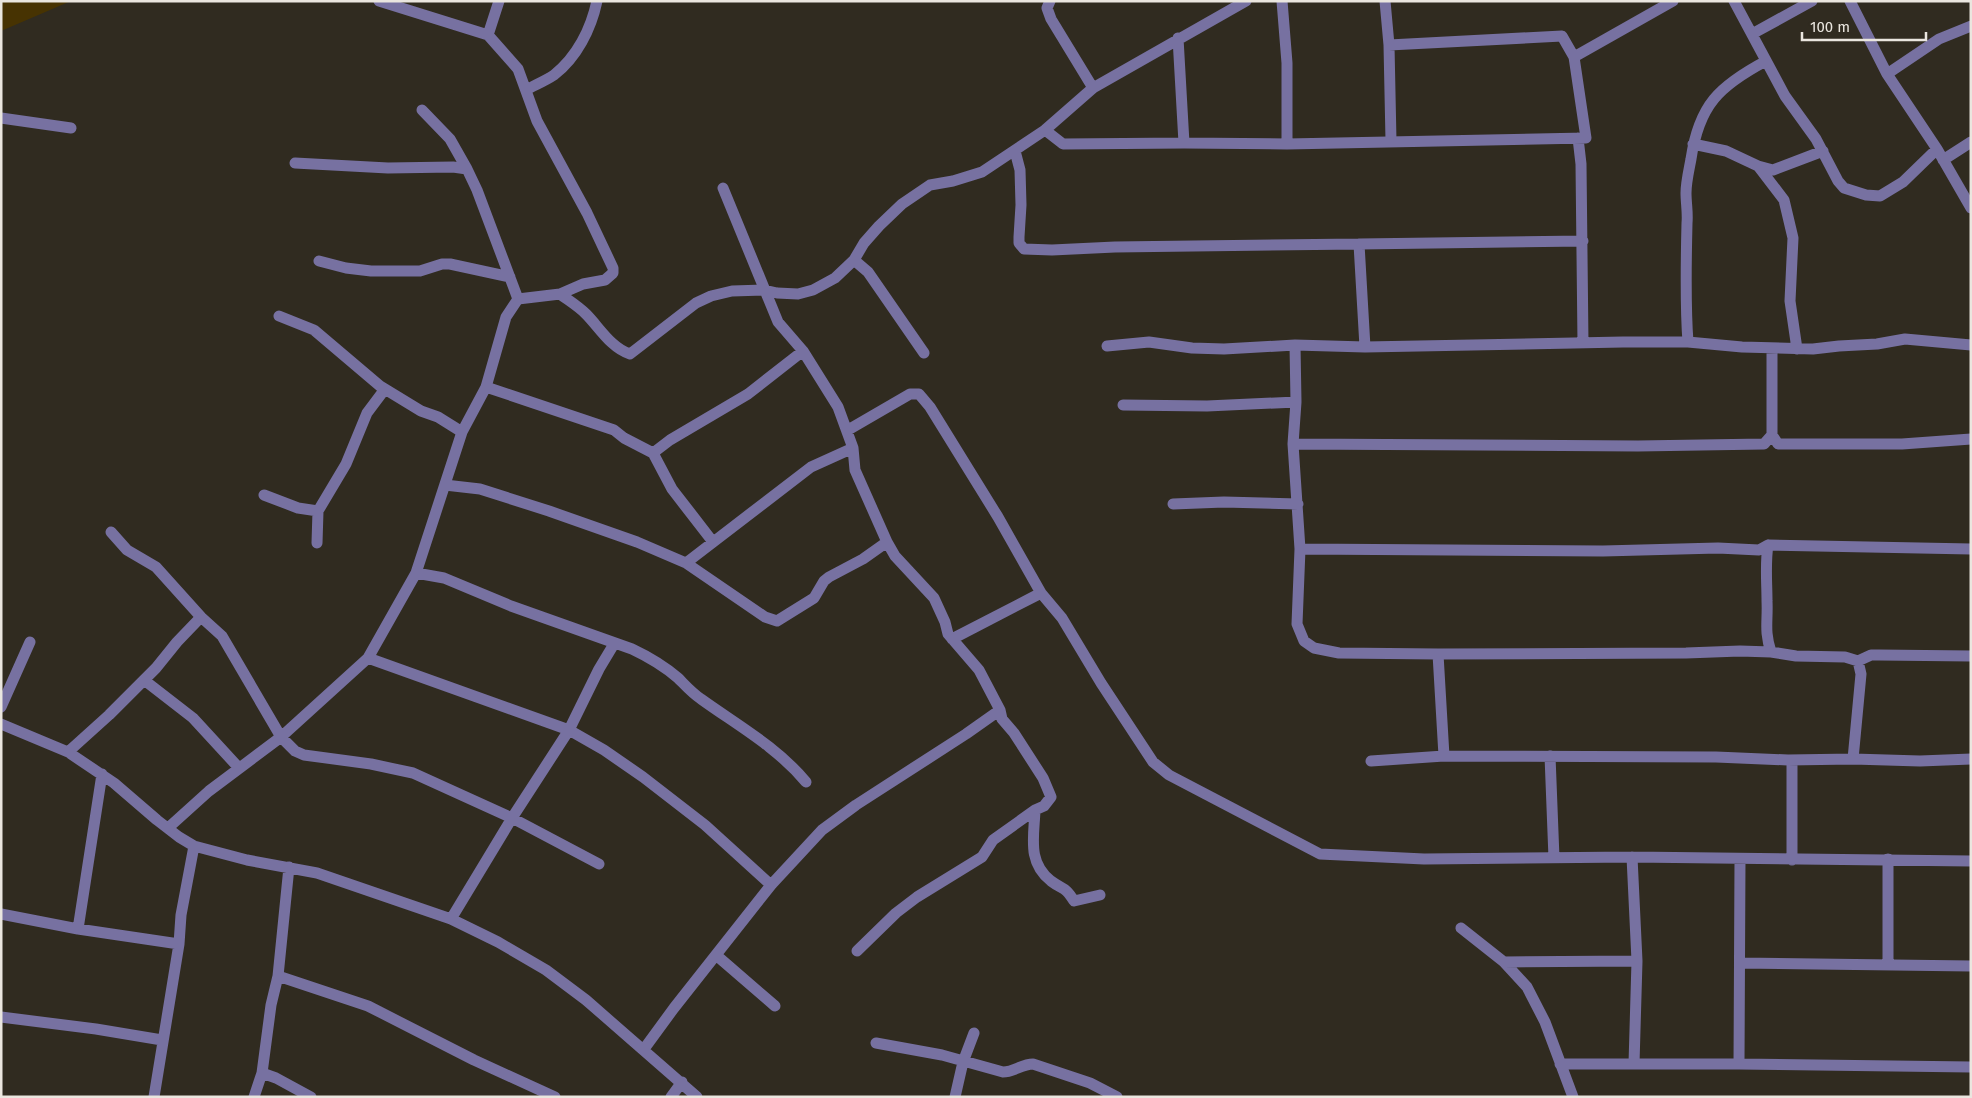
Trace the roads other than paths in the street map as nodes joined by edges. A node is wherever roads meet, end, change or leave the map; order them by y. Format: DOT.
graph roads {
  1 [pos="379,1"];
  2 [pos="499,1"];
  3 [pos="597,1"];
  4 [pos="1050,1"];
  5 [pos="1246,1"];
  6 [pos="1282,1"];
  7 [pos="1385,1"];
  8 [pos="1674,1"];
  9 [pos="1734,1"];
  10 [pos="1812,1"];
  11 [pos="1850,1"];
  12 [pos="1971,26"];
  13 [pos="1752,34"];
  14 [pos="488,35"];
  15 [pos="1178,38"];
  16 [pos="1390,45"];
  17 [pos="1574,56"];
  18 [pos="1766,61"];
  19 [pos="1887,74"];
  20 [pos="1093,88"];
  21 [pos="526,90"];
  22 [pos="422,110"];
  23 [pos="1,118"];
  24 [pos="71,128"];
  25 [pos="1045,130"];
  26 [pos="1578,138"];
  27 [pos="1391,141"];
  28 [pos="1971,142"];
  29 [pos="1184,143"];
  30 [pos="1287,144"];
  31 [pos="1693,144"];
  32 [pos="1937,149"];
  33 [pos="1015,151"];
  34 [pos="1823,151"];
  35 [pos="1943,160"];
  36 [pos="295,163"];
  37 [pos="1758,166"];
  38 [pos="467,169"];
  39 [pos="723,188"];
  40 [pos="1971,208"];
  41 [pos="1583,241"];
  42 [pos="1359,244"];
  43 [pos="854,260"];
  44 [pos="319,261"];
  45 [pos="510,277"];
  46 [pos="764,290"];
  47 [pos="560,294"];
  48 [pos="518,299"];
  49 [pos="279,316"];
  50 [pos="1688,342"];
  51 [pos="1583,343"];
  52 [pos="1295,345"];
  53 [pos="1971,345"];
  54 [pos="1107,346"];
  55 [pos="1365,347"];
  56 [pos="1772,348"];
  57 [pos="1797,349"];
  58 [pos="803,351"];
  59 [pos="924,353"];
  60 [pos="486,386"];
  61 [pos="385,389"];
  62 [pos="1296,402"];
  63 [pos="1123,405"];
  64 [pos="848,430"];
  65 [pos="462,432"];
  66 [pos="1775,439"];
  67 [pos="1971,439"];
  68 [pos="1293,444"];
  69 [pos="853,448"];
  70 [pos="653,453"];
  71 [pos="445,485"];
  72 [pos="264,495"];
  73 [pos="1173,504"];
  74 [pos="1298,504"];
  75 [pos="318,511"];
  76 [pos="111,532"];
  77 [pos="713,542"];
  78 [pos="887,542"];
  79 [pos="317,543"];
  80 [pos="1768,545"];
  81 [pos="1971,549"];
  82 [pos="1300,550"];
  83 [pos="686,563"];
  84 [pos="416,573"];
  85 [pos="1041,593"];
  86 [pos="201,617"];
  87 [pos="952,639"];
  88 [pos="30,642"];
  89 [pos="614,644"];
  90 [pos="1771,652"];
  91 [pos="1438,654"];
  92 [pos="1971,656"];
  93 [pos="368,658"];
  94 [pos="1858,661"];
  95 [pos="144,680"];
  96 [pos="1,707"];
  97 [pos="1000,710"];
  98 [pos="1,724"];
  99 [pos="569,730"];
  100 [pos="280,737"];
  101 [pos="68,752"];
  102 [pos="1444,756"];
  103 [pos="1550,756"];
  104 [pos="1853,759"];
  105 [pos="1971,759"];
  106 [pos="1792,760"];
  107 [pos="1371,761"];
  108 [pos="239,768"];
  109 [pos="102,774"];
  110 [pos="806,782"];
  111 [pos="1035,810"];
  112 [pos="512,818"];
  113 [pos="168,828"];
  114 [pos="194,846"];
  115 [pos="1632,857"];
  116 [pos="1554,858"];
  117 [pos="1888,859"];
  118 [pos="1740,860"];
  119 [pos="1792,860"];
  120 [pos="1971,861"];
  121 [pos="600,864"];
  122 [pos="289,867"];
  123 [pos="771,885"];
  124 [pos="1100,895"];
  125 [pos="1,914"];
  126 [pos="451,919"];
  127 [pos="78,928"];
  128 [pos="1461,928"];
  129 [pos="179,944"];
  130 [pos="857,951"];
  131 [pos="716,955"];
  132 [pos="1637,961"];
  133 [pos="1504,962"];
  134 [pos="1740,963"];
  135 [pos="1888,964"];
  136 [pos="1971,966"];
  137 [pos="278,976"];
  138 [pos="775,1006"];
  139 [pos="1,1017"];
  140 [pos="974,1033"];
  141 [pos="162,1040"];
  142 [pos="876,1043"];
  143 [pos="644,1049"];
  144 [pos="963,1062"];
  145 [pos="1560,1064"];
  146 [pos="1634,1064"];
  147 [pos="1739,1064"];
  148 [pos="1971,1067"];
  149 [pos="262,1073"];
  150 [pos="682,1082"];
  151 [pos="154,1097"];
  152 [pos="254,1097"];
  153 [pos="311,1097"];
  154 [pos="555,1097"];
  155 [pos="671,1097"];
  156 [pos="697,1097"];
  157 [pos="954,1097"];
  158 [pos="1117,1097"];
  159 [pos="1573,1097"];
  1 -- 14 [label="street"];
  2 -- 14 [label="street"];
  3 -- 21 [label="street"];
  4 -- 20 [label="street"];
  5 -- 15 [label="street"];
  6 -- 30 [label="street"];
  7 -- 16 [label="street"];
  8 -- 17 [label="street"];
  9 -- 13 [label="street"];
  10 -- 13 [label="street"];
  11 -- 19 [label="street"];
  12 -- 19 [label="street"];
  13 -- 18 [label="street"];
  14 -- 21 [label="street"];
  15 -- 20 [label="street"];
  15 -- 29 [label="street"];
  16 -- 17 [label="street"];
  16 -- 27 [label="street"];
  17 -- 26 [label="street"];
  18 -- 31 [label="street"];
  18 -- 34 [label="street"];
  19 -- 32 [label="street"];
  20 -- 25 [label="street"];
  21 -- 47 [label="street"];
  22 -- 38 [label="street"];
  23 -- 24 [label="street"];
  25 -- 29 [label="street"];
  25 -- 33 [label="street"];
  26 -- 27 [label="street"];
  26 -- 41 [label="street"];
  27 -- 30 [label="street"];
  28 -- 35 [label="street"];
  29 -- 30 [label="street"];
  31 -- 37 [label="street"];
  31 -- 50 [label="street"];
  32 -- 34 [label="street"];
  32 -- 35 [label="street"];
  33 -- 42 [label="street"];
  33 -- 43 [label="street"];
  34 -- 37 [label="street"];
  35 -- 40 [label="street"];
  36 -- 38 [label="street"];
  37 -- 57 [label="street"];
  38 -- 45 [label="street"];
  39 -- 46 [label="street"];
  41 -- 42 [label="street"];
  41 -- 51 [label="street"];
  42 -- 55 [label="street"];
  43 -- 46 [label="street"];
  43 -- 59 [label="street"];
  44 -- 45 [label="street"];
  45 -- 48 [label="street"];
  46 -- 47 [label="street"];
  46 -- 58 [label="street"];
  47 -- 48 [label="street"];
  48 -- 60 [label="street"];
  49 -- 61 [label="street"];
  50 -- 51 [label="street"];
  50 -- 56 [label="street"];
  51 -- 55 [label="street"];
  52 -- 54 [label="street"];
  52 -- 55 [label="street"];
  52 -- 62 [label="street"];
  53 -- 57 [label="street"];
  56 -- 57 [label="street"];
  56 -- 66 [label="street"];
  58 -- 64 [label="street"];
  58 -- 70 [label="street"];
  60 -- 65 [label="street"];
  60 -- 70 [label="street"];
  61 -- 65 [label="street"];
  61 -- 75 [label="street"];
  62 -- 63 [label="street"];
  62 -- 68 [label="street"];
  64 -- 69 [label="street"];
  64 -- 85 [label="street"];
  65 -- 71 [label="street"];
  66 -- 67 [label="street"];
  66 -- 68 [label="street"];
  68 -- 74 [label="street"];
  69 -- 77 [label="street"];
  69 -- 78 [label="street"];
  70 -- 77 [label="street"];
  71 -- 83 [label="street"];
  71 -- 84 [label="street"];
  72 -- 75 [label="street"];
  73 -- 74 [label="street"];
  74 -- 82 [label="street"];
  75 -- 79 [label="street"];
  76 -- 86 [label="street"];
  77 -- 83 [label="street"];
  78 -- 83 [label="street"];
  78 -- 87 [label="street"];
  80 -- 81 [label="street"];
  80 -- 82 [label="street"];
  80 -- 90 [label="street"];
  82 -- 91 [label="street"];
  84 -- 89 [label="street"];
  84 -- 93 [label="street"];
  85 -- 87 [label="street"];
  85 -- 116 [label="street"];
  86 -- 95 [label="street"];
  86 -- 100 [label="street"];
  87 -- 97 [label="street"];
  88 -- 96 [label="street"];
  89 -- 99 [label="street"];
  89 -- 110 [label="street"];
  90 -- 91 [label="street"];
  90 -- 94 [label="street"];
  91 -- 102 [label="street"];
  92 -- 94 [label="street"];
  93 -- 99 [label="street"];
  93 -- 100 [label="street"];
  94 -- 104 [label="street"];
  95 -- 101 [label="street"];
  95 -- 108 [label="street"];
  97 -- 111 [label="street"];
  97 -- 123 [label="street"];
  98 -- 101 [label="street"];
  99 -- 112 [label="street"];
  99 -- 123 [label="street"];
  100 -- 108 [label="street"];
  100 -- 112 [label="street"];
  101 -- 109 [label="street"];
  102 -- 103 [label="street"];
  102 -- 107 [label="street"];
  103 -- 106 [label="street"];
  103 -- 116 [label="street"];
  104 -- 105 [label="street"];
  104 -- 106 [label="street"];
  106 -- 119 [label="street"];
  108 -- 113 [label="street"];
  109 -- 113 [label="street"];
  109 -- 127 [label="street"];
  111 -- 124 [label="street"];
  111 -- 130 [label="street"];
  112 -- 121 [label="street"];
  112 -- 126 [label="street"];
  113 -- 114 [label="street"];
  114 -- 122 [label="street"];
  114 -- 129 [label="street"];
  115 -- 116 [label="street"];
  115 -- 118 [label="street"];
  115 -- 132 [label="street"];
  117 -- 119 [label="street"];
  117 -- 120 [label="street"];
  117 -- 135 [label="street"];
  118 -- 119 [label="street"];
  118 -- 134 [label="street"];
  122 -- 126 [label="street"];
  122 -- 137 [label="street"];
  123 -- 131 [label="street"];
  125 -- 127 [label="street"];
  126 -- 143 [label="street"];
  127 -- 129 [label="street"];
  128 -- 133 [label="street"];
  129 -- 141 [label="street"];
  131 -- 138 [label="street"];
  131 -- 143 [label="street"];
  132 -- 133 [label="street"];
  132 -- 146 [label="street"];
  133 -- 145 [label="street"];
  134 -- 135 [label="street"];
  134 -- 147 [label="street"];
  135 -- 136 [label="street"];
  137 -- 149 [label="street"];
  137 -- 154 [label="street"];
  139 -- 141 [label="street"];
  140 -- 144 [label="street"];
  141 -- 151 [label="street"];
  142 -- 144 [label="street"];
  143 -- 150 [label="street"];
  144 -- 157 [label="street"];
  144 -- 158 [label="street"];
  145 -- 146 [label="street"];
  145 -- 159 [label="street"];
  146 -- 147 [label="street"];
  147 -- 148 [label="street"];
  149 -- 152 [label="street"];
  149 -- 153 [label="street"];
  150 -- 155 [label="street"];
  150 -- 156 [label="street"];
}
